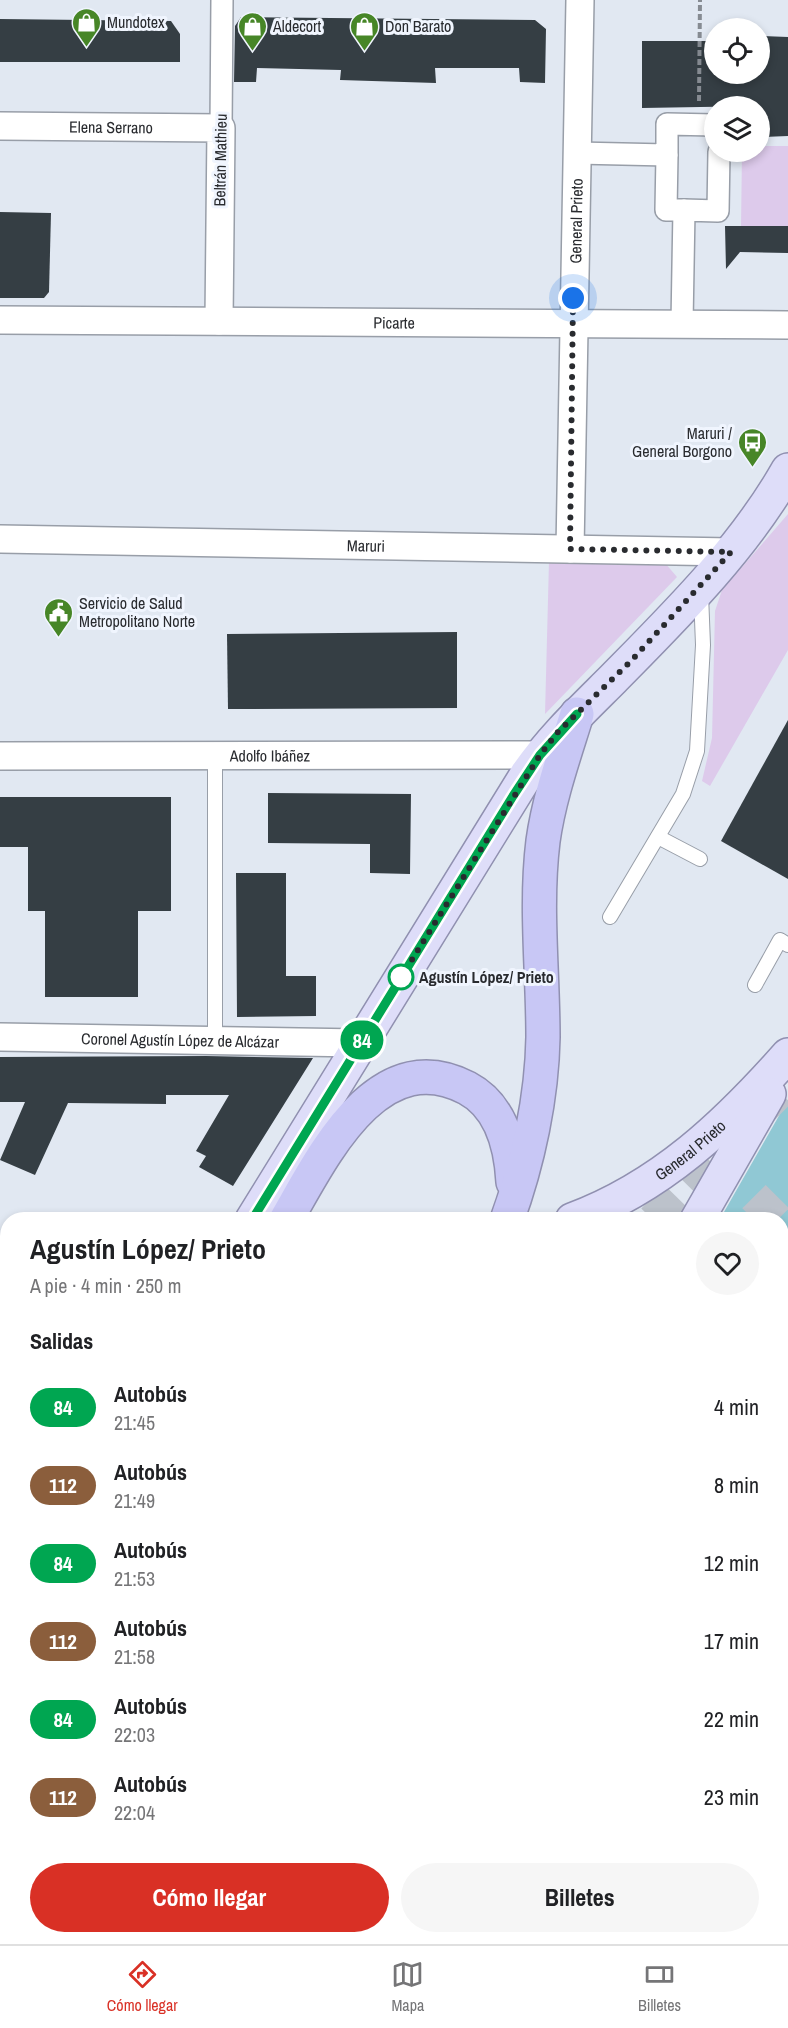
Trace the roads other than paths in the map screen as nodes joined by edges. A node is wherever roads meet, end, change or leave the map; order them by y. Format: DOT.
graph roads {
  1 [pos="222,0"];
  2 [pos="580,0"];
  3 [pos="704,125"];
  4 [pos="0,126"];
  5 [pos="220,128"];
  6 [pos="577,153"];
  7 [pos="667,154"];
  8 [pos="719,162"];
  9 [pos="684,210"];
  10 [pos="0,320"];
  11 [pos="219,321"];
  12 [pos="573,323"];
  13 [pos="682,323"];
  14 [pos="788,325"];
  15 [pos="788,470"];
  16 [pos="0,539"];
  17 [pos="570,549"];
  18 [pos="731,552"];
  19 [pos="701,585"];
  20 [pos="577,714"];
  21 [pos="540,755"];
  22 [pos="0,756"];
  23 [pos="215,756"];
  24 [pos="658,837"];
  25 [pos="700,859"];
  26 [pos="610,917"];
  27 [pos="788,945"];
  28 [pos="755,985"];
  29 [pos="0,1037"];
  30 [pos="215,1041"];
  31 [pos="360,1043"];
  32 [pos="788,1055"];
  33 [pos="788,1062"];
  34 [pos="511,1210"];
  35 [pos="257,1212"];
  36 [pos="291,1212"];
  37 [pos="589,1212"];
  38 [pos="702,1212"];
  1 -- 5 [label="street, Beltrán Mathieu"];
  2 -- 6 [label="street, General Prieto"];
  3 -- 7 [label="street"];
  4 -- 5 [label="street, Elena Serrano"];
  5 -- 11 [label="street, Beltrán Mathieu"];
  6 -- 7 [label="street"];
  6 -- 12 [label="street, General Prieto"];
  7 -- 9 [label="street"];
  8 -- 9 [label="street"];
  9 -- 13 [label="street"];
  10 -- 11 [label="street, Picarte"];
  11 -- 12 [label="street, Picarte"];
  12 -- 13 [label="street, Picarte"];
  12 -- 17 [label="street, General Prieto"];
  13 -- 14 [label="street, Picarte"];
  15 -- 18 [label="main road"];
  16 -- 17 [label="street, Maruri"];
  17 -- 18 [label="street, Maruri"];
  18 -- 19 [label="main road"];
  19 -- 20 [label="main road"];
  19 -- 24 [label="lane"];
  20 -- 21 [label="main road"];
  20 -- 34 [label="highway"];
  21 -- 23 [label="street, Adolfo Ibáñez"];
  21 -- 31 [label="main road"];
  22 -- 23 [label="street, Adolfo Ibáñez"];
  23 -- 30 [label="lane"];
  24 -- 25 [label="lane"];
  24 -- 26 [label="lane"];
  27 -- 28 [label="lane"];
  29 -- 30 [label="street, Coronel Agustín López de Alcázar"];
  30 -- 31 [label="street, Coronel Agustín López de Alcázar"];
  31 -- 35 [label="main road"];
  32 -- 37 [label="main road, General Prieto"];
  33 -- 38 [label="main road"];
  34 -- 36 [label="highway"];
}
